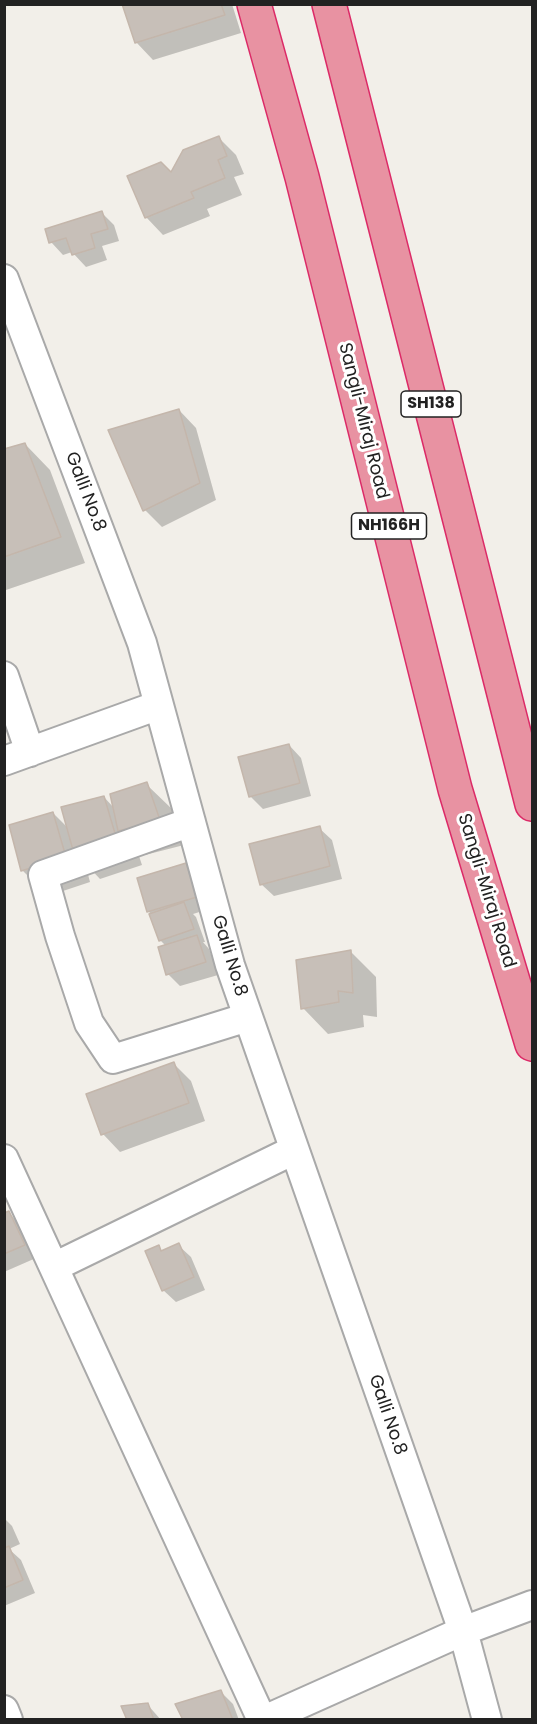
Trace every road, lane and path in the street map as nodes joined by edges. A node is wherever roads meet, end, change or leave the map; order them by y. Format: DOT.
graph roads {
  1 [pos="254,4"];
  2 [pos="329,4"];
  3 [pos="4,279"];
  4 [pos="4,676"];
  5 [pos="159,705"];
  6 [pos="17,756"];
  7 [pos="532,804"];
  8 [pos="191,822"];
  9 [pos="248,1017"];
  10 [pos="532,1044"];
  11 [pos="294,1150"];
  12 [pos="4,1158"];
  13 [pos="54,1267"];
  14 [pos="532,1605"];
  15 [pos="462,1631"];
  16 [pos="4,1710"];
  17 [pos="8,1719"];
  18 [pos="263,1719"];
  19 [pos="487,1719"];
  1 -- 10 [label="highway, Sangli-Miraj Road / NH166H"];
  2 -- 7 [label="highway, SH138"];
  3 -- 5 [label="street, Galli No.8"];
  4 -- 6 [label="street"];
  5 -- 6 [label="street"];
  5 -- 8 [label="street, Galli No.8"];
  8 -- 9 [label="street, Galli No.8"];
  8 -- 9 [label="street"];
  9 -- 11 [label="street, Galli No.8"];
  11 -- 13 [label="street"];
  11 -- 15 [label="street, Galli No.8"];
  12 -- 13 [label="street"];
  13 -- 18 [label="street"];
  14 -- 15 [label="street"];
  15 -- 18 [label="street"];
  15 -- 19 [label="street, Galli No.8"];
  16 -- 17 [label="street"];
}
